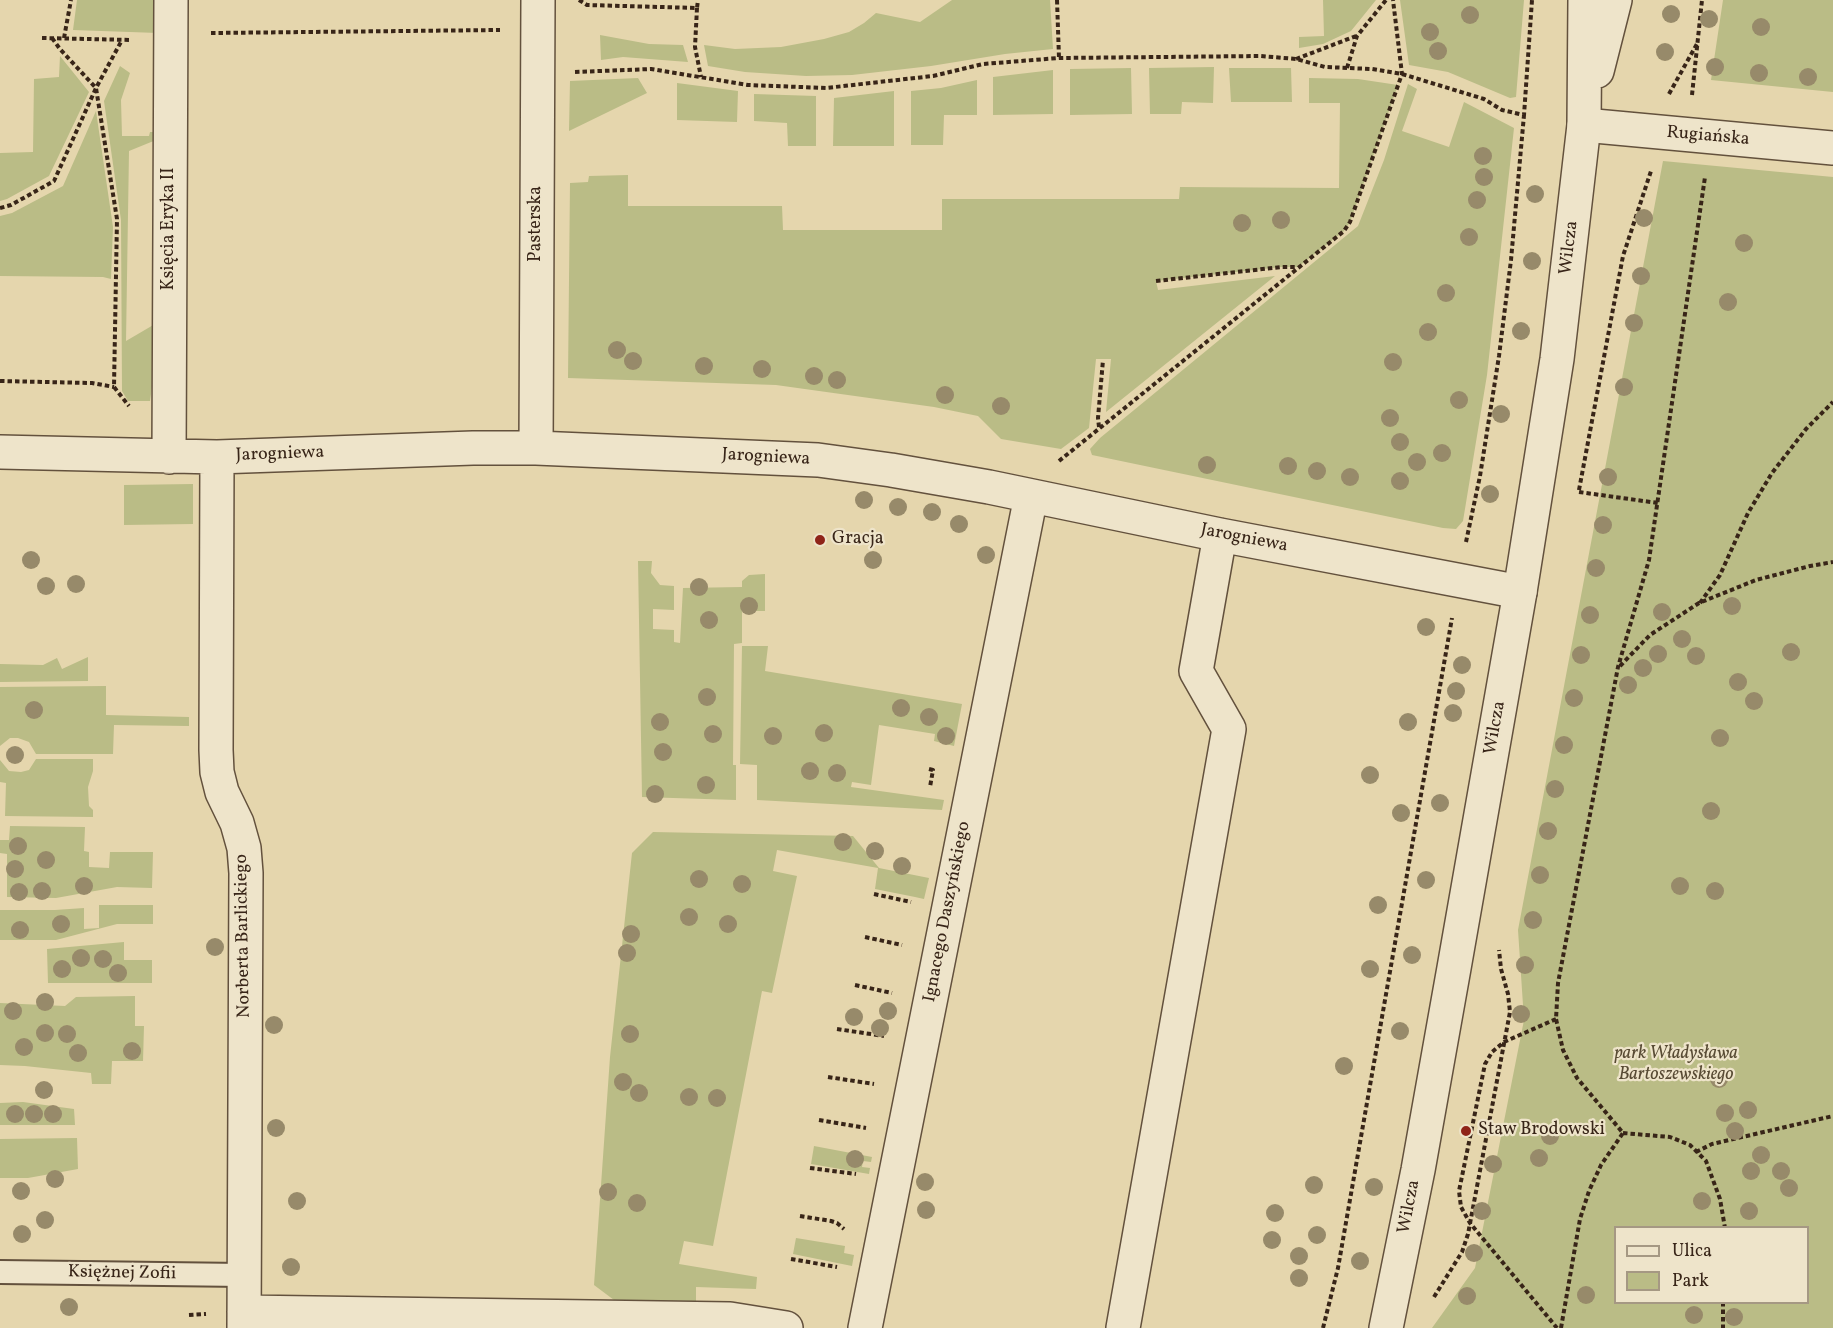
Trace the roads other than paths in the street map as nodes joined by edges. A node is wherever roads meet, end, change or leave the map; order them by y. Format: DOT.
graph roads {
  1 [pos="171,0"];
  2 [pos="1585,0"];
  3 [pos="1615,0"];
  4 [pos="538,14"];
  5 [pos="1584,125"];
  6 [pos="1833,148"];
  7 [pos="169,447"];
  8 [pos="536,448"];
  9 [pos="0,452"];
  10 [pos="217,457"];
  11 [pos="1031,496"];
  12 [pos="1220,535"];
  13 [pos="1520,592"];
  14 [pos="0,1272"];
  15 [pos="244,1275"];
  16 [pos="244,1320"];
  17 [pos="786,1328"];
  18 [pos="865,1328"];
  19 [pos="1123,1328"];
  20 [pos="1386,1328"];
  1 -- 7 [label="street, Księcia Eryka II"];
  2 -- 5 [label="street, Wilcza"];
  3 -- 5 [label="street, Wilcza"];
  4 -- 8 [label="street, Pasterska"];
  5 -- 6 [label="street, Rugiańska"];
  5 -- 13 [label="street, Wilcza"];
  7 -- 9 [label="street, Jarogniewa"];
  7 -- 10 [label="street, Jarogniewa"];
  8 -- 10 [label="street, Jarogniewa"];
  8 -- 11 [label="street, Jarogniewa"];
  10 -- 15 [label="street, Norberta Barlickiego"];
  11 -- 12 [label="street, Jarogniewa"];
  11 -- 18 [label="street, Ignacego Daszyńskiego"];
  12 -- 13 [label="street, Jarogniewa"];
  12 -- 19 [label="street"];
  13 -- 20 [label="street, Wilcza"];
  14 -- 15 [label="lane, Księżnej Zofii"];
  15 -- 16 [label="street, Norberta Barlickiego"];
  16 -- 17 [label="street, Norberta Barlickiego"];
}
